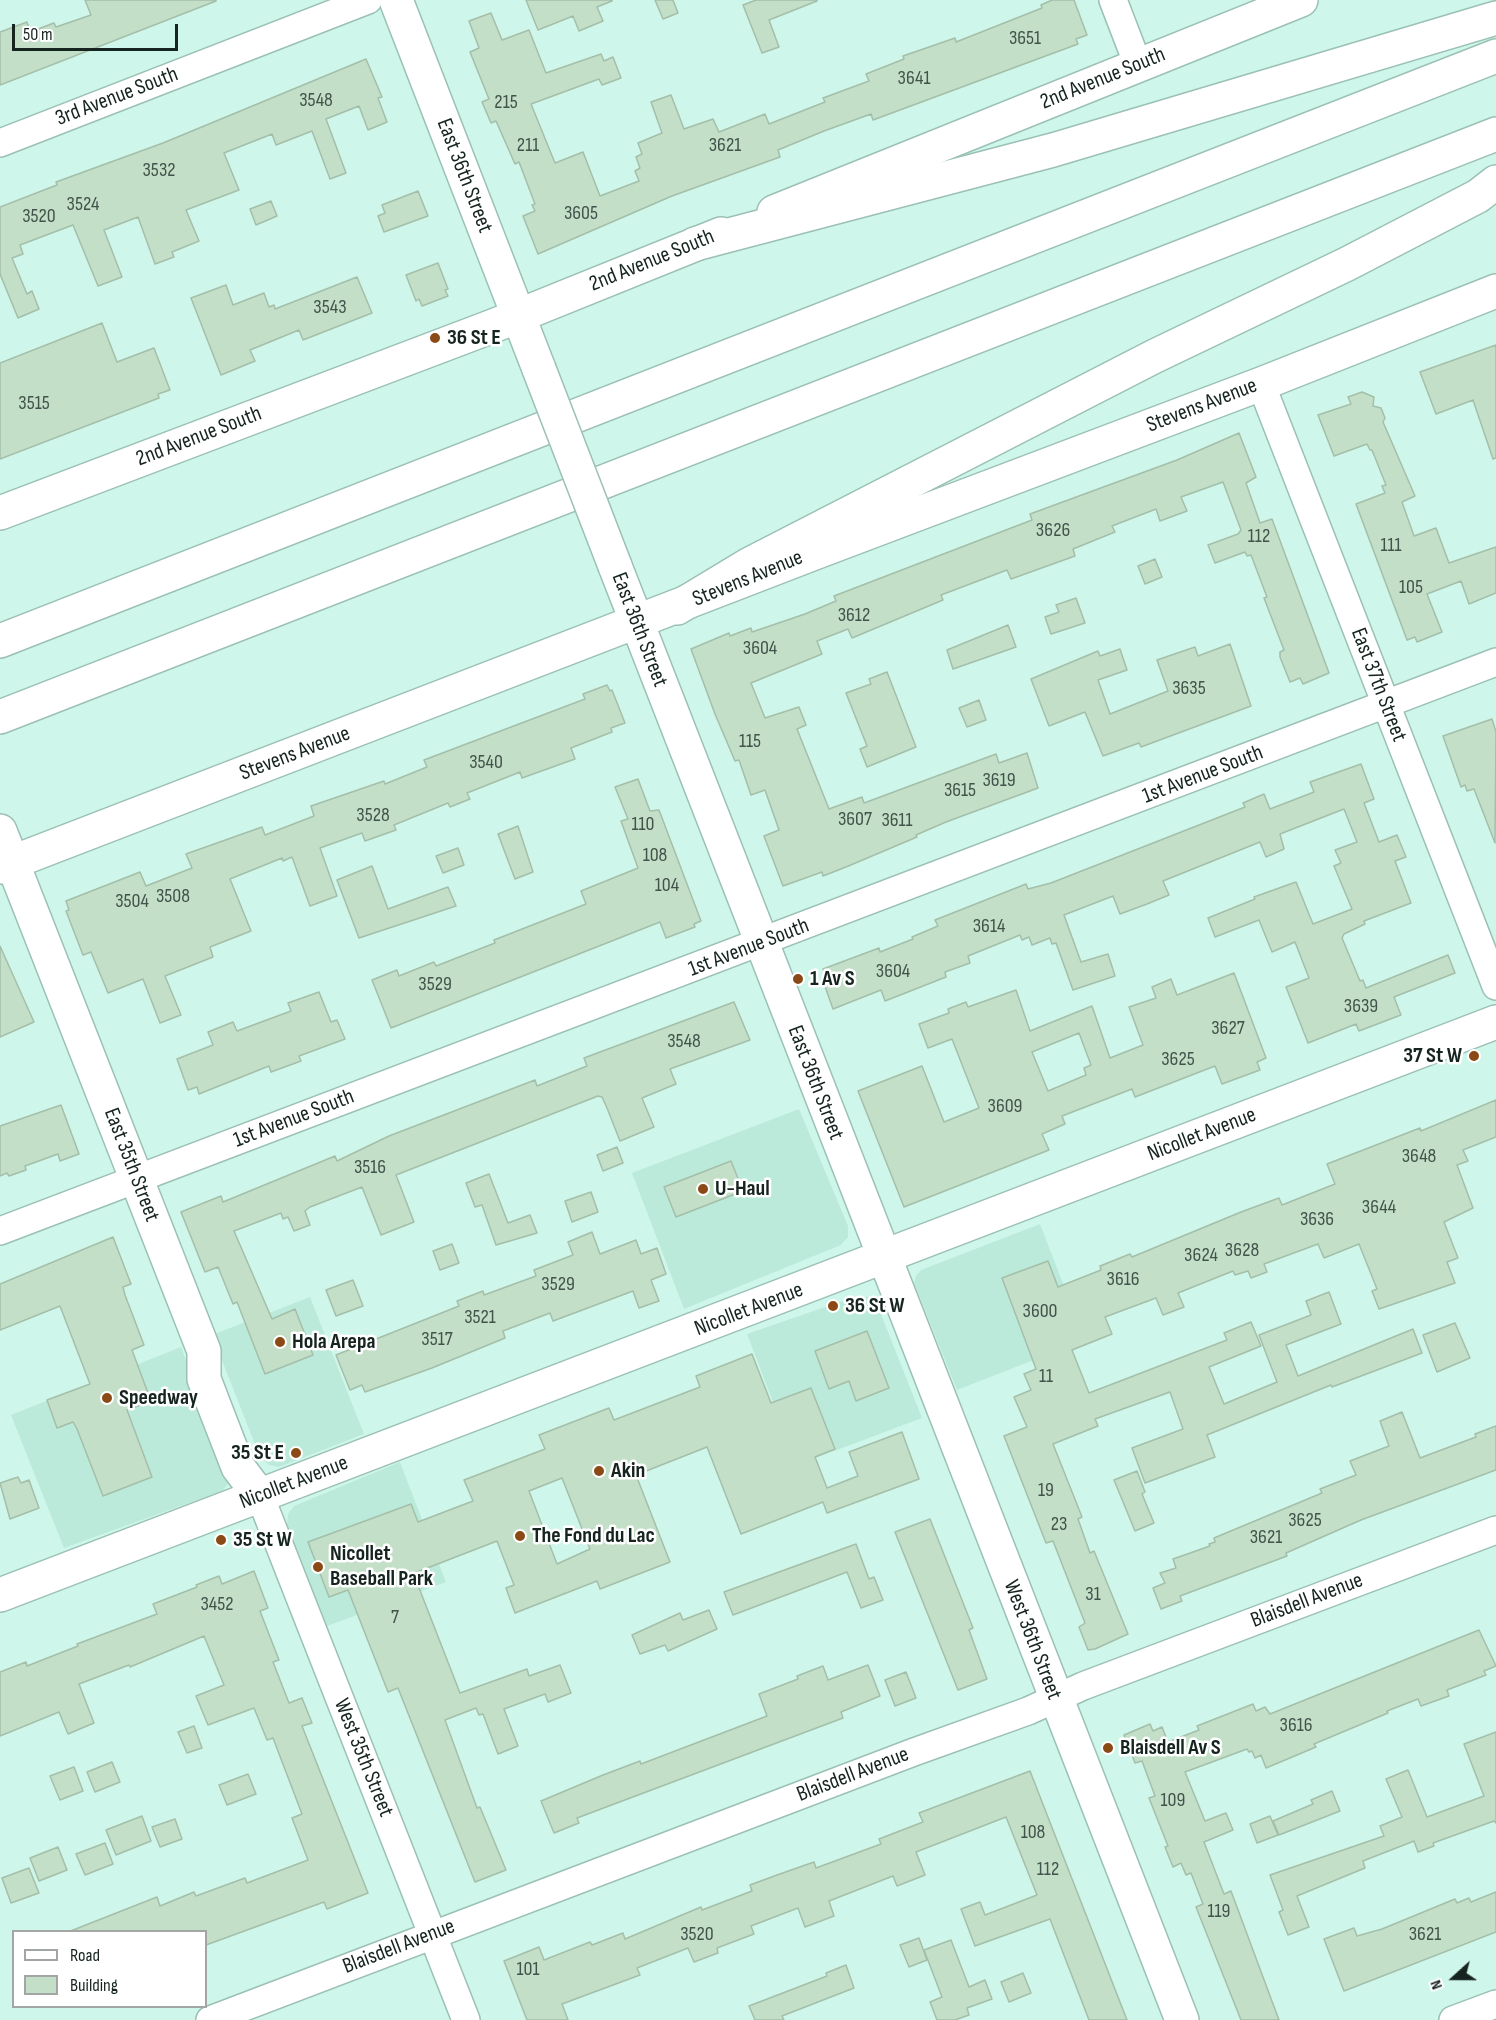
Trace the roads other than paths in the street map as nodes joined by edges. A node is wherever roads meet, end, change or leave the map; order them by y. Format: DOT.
graph roads {
  1 [pos="368,0"];
  2 [pos="396,0"];
  3 [pos="1113,0"];
  4 [pos="1301,0"];
  5 [pos="1496,18"];
  6 [pos="1496,56"];
  7 [pos="1138,64"];
  8 [pos="1496,134"];
  9 [pos="0,143"];
  10 [pos="1496,182"];
  11 [pos="695,244"];
  12 [pos="1496,291"];
  13 [pos="517,316"];
  14 [pos="1261,384"];
  15 [pos="0,513"];
  16 [pos="677,608"];
  17 [pos="637,623"];
  18 [pos="0,641"];
  19 [pos="1496,662"];
  20 [pos="1386,705"];
  21 [pos="0,717"];
  22 [pos="0,831"];
  23 [pos="6,865"];
  24 [pos="761,943"];
  25 [pos="1496,986"];
  26 [pos="1496,1022"];
  27 [pos="136,1178"];
  28 [pos="0,1231"];
  29 [pos="884,1258"];
  30 [pos="270,1492"];
  31 [pos="1496,1530"];
  32 [pos="0,1595"];
  33 [pos="1055,1699"];
  34 [pos="434,1936"];
  35 [pos="1496,2004"];
  36 [pos="210,2020"];
  37 [pos="466,2020"];
  38 [pos="1182,2020"];
  39 [pos="1453,2020"];
  1 -- 9 [label="street, 3rd Avenue South"];
  2 -- 13 [label="main road, East 36th Street"];
  3 -- 7 [label="street"];
  4 -- 7 [label="main road, 2nd Avenue South"];
  5 -- 11 [label="main road"];
  6 -- 18 [label="main road"];
  7 -- 11 [label="main road, 2nd Avenue South"];
  8 -- 21 [label="main road"];
  10 -- 16 [label="main road"];
  11 -- 13 [label="main road, 2nd Avenue South"];
  12 -- 14 [label="main road, Stevens Avenue"];
  13 -- 15 [label="main road, 2nd Avenue South"];
  13 -- 17 [label="main road, East 36th Street, bridge"];
  14 -- 16 [label="main road, Stevens Avenue"];
  14 -- 20 [label="street, East 37th Street"];
  16 -- 17 [label="main road, Stevens Avenue"];
  17 -- 23 [label="main road, Stevens Avenue"];
  17 -- 24 [label="main road, East 36th Street"];
  19 -- 20 [label="street, 1st Avenue South"];
  20 -- 24 [label="street, 1st Avenue South"];
  20 -- 25 [label="street, East 37th Street"];
  22 -- 23 [label="main road, East 35th Street"];
  23 -- 27 [label="main road, East 35th Street"];
  24 -- 27 [label="street, 1st Avenue South"];
  24 -- 29 [label="main road, East 36th Street"];
  26 -- 29 [label="main road, Nicollet Avenue"];
  27 -- 28 [label="street, 1st Avenue South"];
  27 -- 30 [label="main road, East 35th Street"];
  29 -- 30 [label="main road, Nicollet Avenue"];
  29 -- 33 [label="main road, West 36th Street"];
  30 -- 32 [label="main road, Nicollet Avenue"];
  30 -- 34 [label="street, West 35th Street"];
  31 -- 33 [label="street, Blaisdell Avenue"];
  33 -- 34 [label="street, Blaisdell Avenue"];
  33 -- 38 [label="main road, West 36th Street"];
  34 -- 36 [label="street, Blaisdell Avenue"];
  34 -- 37 [label="street, West 35th Street"];
  35 -- 39 [label="street"];
}
